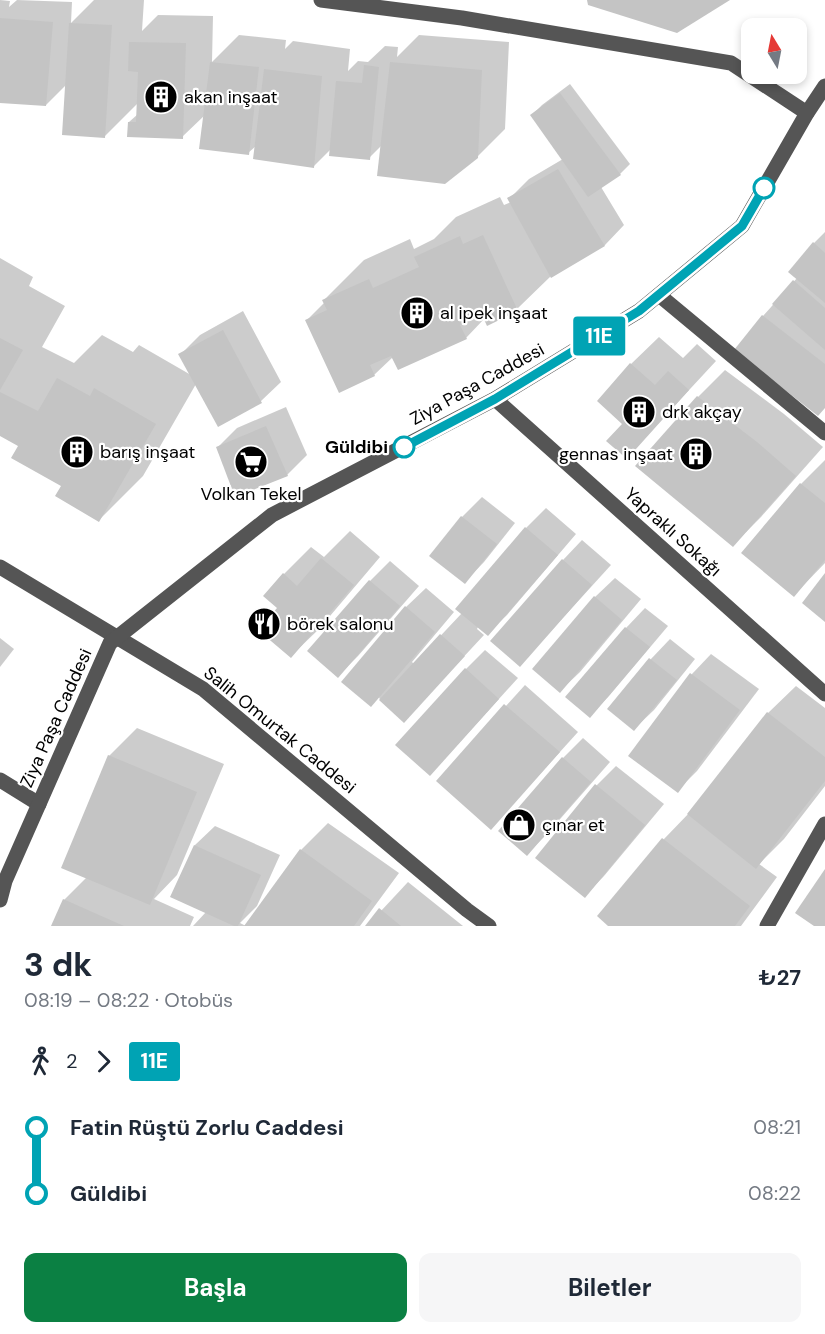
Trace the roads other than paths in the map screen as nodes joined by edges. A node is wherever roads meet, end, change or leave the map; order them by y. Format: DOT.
graph roads {
  1 [pos="321,0"];
  2 [pos="825,87"];
  3 [pos="807,113"];
  4 [pos="659,295"];
  5 [pos="495,399"];
  6 [pos="825,433"];
  7 [pos="0,567"];
  8 [pos="117,638"];
  9 [pos="825,694"];
  10 [pos="0,780"];
  11 [pos="39,804"];
  12 [pos="825,824"];
  13 [pos="0,900"];
  14 [pos="489,926"];
  15 [pos="767,926"];
  1 -- 3 [label="street"];
  2 -- 3 [label="street, Ziya Paşa Caddesi"];
  3 -- 4 [label="street, Ziya Paşa Caddesi"];
  4 -- 5 [label="street, Ziya Paşa Caddesi"];
  4 -- 6 [label="street"];
  5 -- 8 [label="street, Ziya Paşa Caddesi"];
  5 -- 9 [label="street, Yapraklı Sokağı"];
  7 -- 8 [label="street, Salih Omurtak Caddesi"];
  8 -- 11 [label="street, Ziya Paşa Caddesi"];
  8 -- 14 [label="street, Salih Omurtak Caddesi"];
  10 -- 11 [label="street"];
  11 -- 13 [label="street, Ziya Paşa Caddesi"];
  12 -- 15 [label="street"];
}
